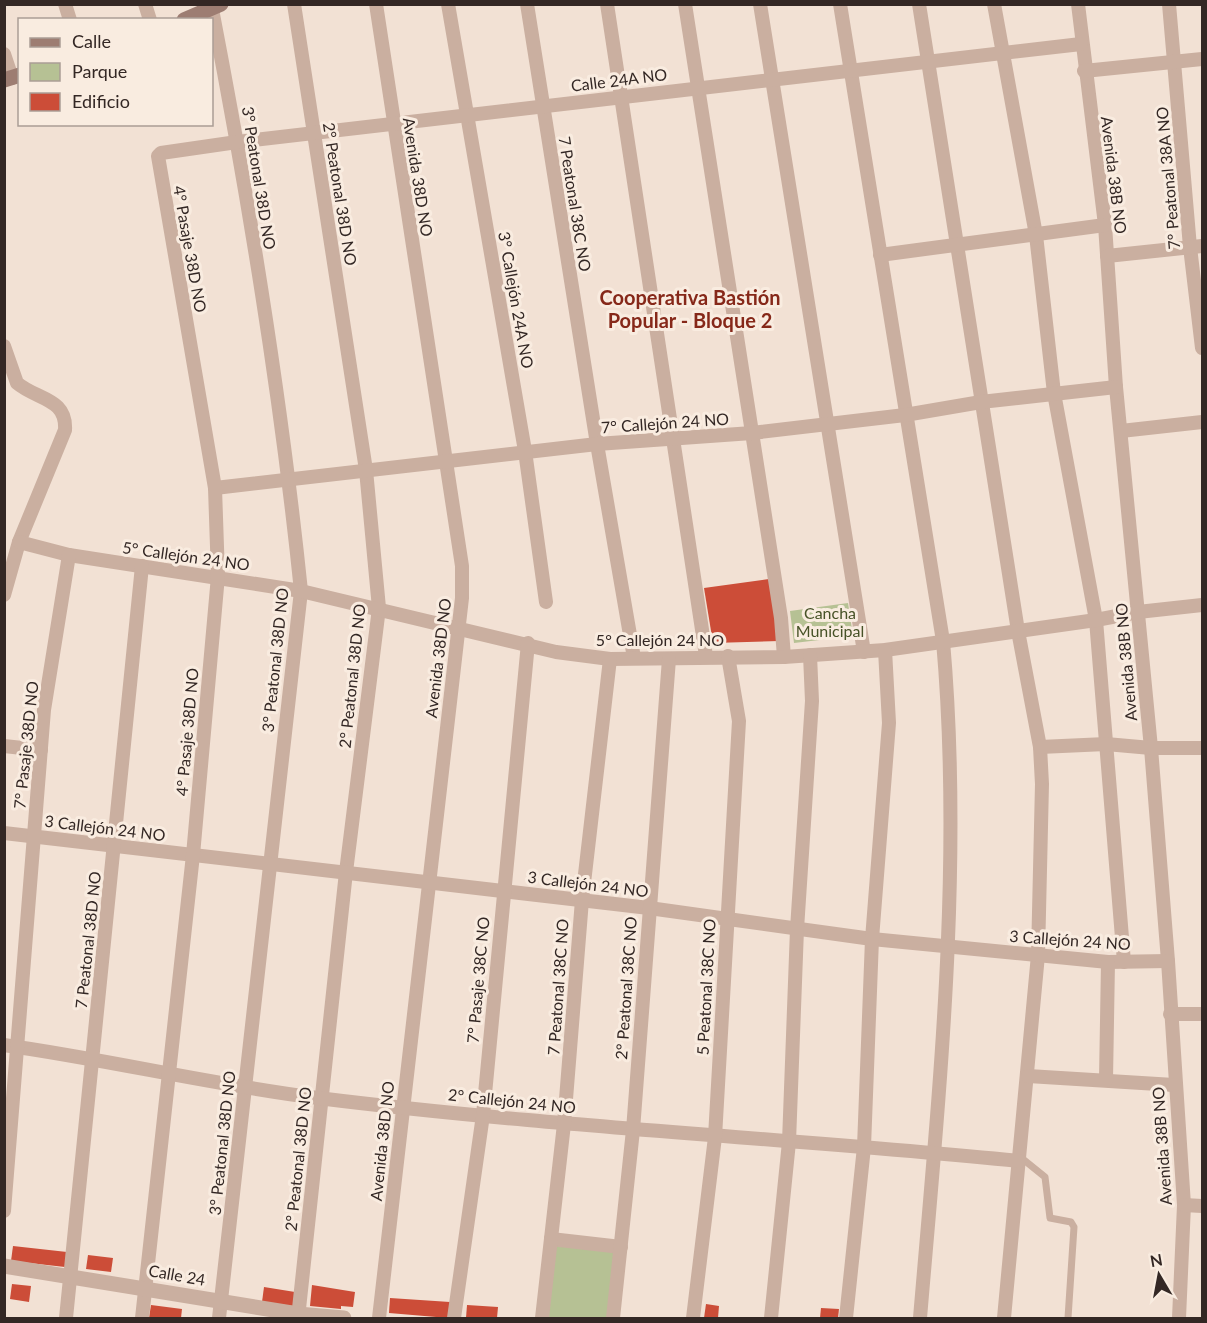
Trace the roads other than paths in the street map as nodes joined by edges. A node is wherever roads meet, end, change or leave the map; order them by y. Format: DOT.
graph roads {
  1 [pos="294,4"];
  2 [pos="376,4"];
  3 [pos="448,4"];
  4 [pos="527,4"];
  5 [pos="607,4"];
  6 [pos="685,4"];
  7 [pos="760,4"];
  8 [pos="840,4"];
  9 [pos="919,4"];
  10 [pos="994,4"];
  11 [pos="1078,4"];
  12 [pos="1169,4"];
  13 [pos="216,7"];
  14 [pos="189,18"];
  15 [pos="1081,44"];
  16 [pos="1002,52"];
  17 [pos="4,54"];
  18 [pos="928,60"];
  19 [pos="1203,60"];
  20 [pos="1174,62"];
  21 [pos="850,70"];
  22 [pos="1084,71"];
  23 [pos="12,78"];
  24 [pos="772,79"];
  25 [pos="698,87"];
  26 [pos="621,97"];
  27 [pos="542,106"];
  28 [pos="467,114"];
  29 [pos="393,123"];
  30 [pos="313,133"];
  31 [pos="237,142"];
  32 [pos="161,153"];
  33 [pos="1105,225"];
  34 [pos="1036,235"];
  35 [pos="957,245"];
  36 [pos="1196,247"];
  37 [pos="880,255"];
  38 [pos="1107,256"];
  39 [pos="4,345"];
  40 [pos="1203,348"];
  41 [pos="1116,387"];
  42 [pos="1054,393"];
  43 [pos="981,402"];
  44 [pos="905,415"];
  45 [pos="1203,422"];
  46 [pos="829,424"];
  47 [pos="1121,431"];
  48 [pos="752,434"];
  49 [pos="675,440"];
  50 [pos="597,444"];
  51 [pos="525,452"];
  52 [pos="446,462"];
  53 [pos="366,470"];
  54 [pos="289,479"];
  55 [pos="215,488"];
  56 [pos="18,542"];
  57 [pos="69,555"];
  58 [pos="142,566"];
  59 [pos="218,576"];
  60 [pos="301,591"];
  61 [pos="4,595"];
  62 [pos="546,602"];
  63 [pos="1203,605"];
  64 [pos="379,608"];
  65 [pos="1138,612"];
  66 [pos="1096,620"];
  67 [pos="458,627"];
  68 [pos="1018,631"];
  69 [pos="943,641"];
  70 [pos="528,644"];
  71 [pos="885,650"];
  72 [pos="864,652"];
  73 [pos="810,655"];
  74 [pos="706,656"];
  75 [pos="728,656"];
  76 [pos="784,657"];
  77 [pos="610,658"];
  78 [pos="634,658"];
  79 [pos="669,659"];
  80 [pos="1106,744"];
  81 [pos="4,746"];
  82 [pos="1040,747"];
  83 [pos="1151,748"];
  84 [pos="1203,748"];
  85 [pos="41,750"];
  86 [pos="4,832"];
  87 [pos="34,836"];
  88 [pos="114,845"];
  89 [pos="193,855"];
  90 [pos="269,864"];
  91 [pos="345,872"];
  92 [pos="428,882"];
  93 [pos="503,891"];
  94 [pos="582,900"];
  95 [pos="649,908"];
  96 [pos="725,920"];
  97 [pos="797,929"];
  98 [pos="873,939"];
  99 [pos="949,946"];
  100 [pos="1038,956"];
  101 [pos="1168,961"];
  102 [pos="1108,962"];
  103 [pos="1124,962"];
  104 [pos="1170,1014"];
  105 [pos="1203,1014"];
  106 [pos="11,1046"];
  107 [pos="92,1061"];
  108 [pos="167,1074"];
  109 [pos="1028,1076"];
  110 [pos="1106,1080"];
  111 [pos="1174,1085"];
  112 [pos="245,1088"];
  113 [pos="321,1098"];
  114 [pos="403,1106"];
  115 [pos="483,1115"];
  116 [pos="564,1124"];
  117 [pos="633,1130"];
  118 [pos="715,1137"];
  119 [pos="789,1142"];
  120 [pos="864,1148"];
  121 [pos="934,1153"];
  122 [pos="1019,1159"];
  123 [pos="1184,1205"];
  124 [pos="1203,1206"];
  125 [pos="4,1211"];
  126 [pos="551,1239"];
  127 [pos="621,1247"];
  128 [pos="4,1266"];
  129 [pos="71,1276"];
  130 [pos="145,1288"];
  131 [pos="221,1302"];
  132 [pos="298,1316"];
  133 [pos="66,1318"];
  134 [pos="142,1318"];
  135 [pos="219,1318"];
  136 [pos="344,1318"];
  137 [pos="379,1318"];
  138 [pos="454,1318"];
  139 [pos="542,1318"];
  140 [pos="614,1318"];
  141 [pos="693,1318"];
  142 [pos="771,1318"];
  143 [pos="846,1318"];
  144 [pos="920,1318"];
  145 [pos="1004,1318"];
  146 [pos="1068,1318"];
  147 [pos="1179,1318"];
  1 -- 30 [label="street, 2° Peatonal 38D NO"];
  2 -- 29 [label="street, Avenida 38D NO"];
  3 -- 28 [label="street, 3° Callejón 24A NO"];
  4 -- 27 [label="street, 7 Peatonal 38C NO"];
  5 -- 26 [label="street"];
  6 -- 25 [label="street"];
  7 -- 24 [label="street"];
  8 -- 21 [label="street"];
  9 -- 18 [label="street"];
  10 -- 16 [label="street"];
  11 -- 15 [label="street, Avenida 38B NO"];
  12 -- 20 [label="street, 7° Peatonal 38A NO"];
  13 -- 14 [label="main road"];
  13 -- 31 [label="street, 3° Peatonal 38D NO"];
  15 -- 16 [label="street, Calle 24A NO"];
  15 -- 22 [label="street, Avenida 38B NO"];
  16 -- 18 [label="street, Calle 24A NO"];
  16 -- 34 [label="street"];
  17 -- 23 [label="street"];
  18 -- 21 [label="street, Calle 24A NO"];
  18 -- 35 [label="street"];
  19 -- 20 [label="street"];
  20 -- 22 [label="street"];
  20 -- 36 [label="street, 7° Peatonal 38A NO"];
  21 -- 24 [label="street, Calle 24A NO"];
  21 -- 37 [label="street"];
  22 -- 33 [label="street, Avenida 38B NO"];
  24 -- 25 [label="street, Calle 24A NO"];
  24 -- 46 [label="street"];
  25 -- 26 [label="street, Calle 24A NO"];
  25 -- 48 [label="street"];
  26 -- 27 [label="street, Calle 24A NO"];
  26 -- 49 [label="street"];
  27 -- 28 [label="street, Calle 24A NO"];
  27 -- 50 [label="street, 7 Peatonal 38C NO"];
  28 -- 29 [label="street, Calle 24A NO"];
  28 -- 51 [label="street, 3° Callejón 24A NO"];
  29 -- 30 [label="street, Calle 24A NO"];
  29 -- 52 [label="street, Avenida 38D NO"];
  30 -- 31 [label="street, Calle 24A NO"];
  30 -- 53 [label="street, 2° Peatonal 38D NO"];
  31 -- 32 [label="street, Calle 24A NO"];
  31 -- 54 [label="street, 3° Peatonal 38D NO"];
  32 -- 55 [label="street, 4° Pasaje 38D NO"];
  33 -- 34 [label="street"];
  33 -- 38 [label="street, Avenida 38B NO"];
  34 -- 35 [label="street"];
  34 -- 42 [label="street"];
  35 -- 37 [label="street"];
  35 -- 43 [label="street"];
  36 -- 38 [label="street"];
  36 -- 40 [label="street, 7° Peatonal 38A NO"];
  37 -- 44 [label="street"];
  38 -- 41 [label="street, Avenida 38B NO"];
  39 -- 56 [label="street"];
  41 -- 42 [label="street, 7° Callejón 24 NO"];
  41 -- 47 [label="street, Avenida 38B NO"];
  42 -- 43 [label="street, 7° Callejón 24 NO"];
  42 -- 66 [label="street"];
  43 -- 44 [label="street, 7° Callejón 24 NO"];
  43 -- 68 [label="street"];
  44 -- 46 [label="street, 7° Callejón 24 NO"];
  44 -- 69 [label="street"];
  45 -- 47 [label="street"];
  46 -- 48 [label="street, 7° Callejón 24 NO"];
  46 -- 72 [label="street"];
  47 -- 65 [label="street, Avenida 38B NO"];
  48 -- 49 [label="street, 7° Callejón 24 NO"];
  48 -- 76 [label="street"];
  49 -- 50 [label="street, 7° Callejón 24 NO"];
  49 -- 74 [label="street"];
  50 -- 51 [label="street, 7° Callejón 24 NO"];
  50 -- 78 [label="street, 7 Peatonal 38C NO"];
  51 -- 52 [label="street, 7° Callejón 24 NO"];
  51 -- 62 [label="street, 3° Callejón 24A NO"];
  52 -- 53 [label="street, 7° Callejón 24 NO"];
  52 -- 67 [label="street, Avenida 38D NO"];
  53 -- 54 [label="street, 7° Callejón 24 NO"];
  53 -- 64 [label="street, 2° Peatonal 38D NO"];
  54 -- 55 [label="street, 7° Callejón 24 NO"];
  54 -- 60 [label="street, 3° Peatonal 38D NO"];
  55 -- 59 [label="street, 4° Pasaje 38D NO"];
  56 -- 57 [label="street, 5° Callejón 24 NO"];
  56 -- 61 [label="street"];
  57 -- 58 [label="street, 5° Callejón 24 NO"];
  57 -- 85 [label="street, 7° Pasaje 38D NO"];
  58 -- 59 [label="street, 5° Callejón 24 NO"];
  58 -- 88 [label="street, 7 Peatonal 38D NO"];
  59 -- 60 [label="street, 5° Callejón 24 NO"];
  59 -- 89 [label="street, 4° Pasaje 38D NO"];
  60 -- 64 [label="street, 5° Callejón 24 NO"];
  60 -- 90 [label="street, 3° Peatonal 38D NO"];
  63 -- 65 [label="street, 5° Callejón 24 NO"];
  64 -- 67 [label="street, 5° Callejón 24 NO"];
  64 -- 91 [label="street, 2° Peatonal 38D NO"];
  65 -- 66 [label="street, 5° Callejón 24 NO"];
  65 -- 83 [label="street, Avenida 38B NO"];
  66 -- 68 [label="street, 5° Callejón 24 NO"];
  66 -- 80 [label="street"];
  67 -- 70 [label="street, 5° Callejón 24 NO"];
  67 -- 92 [label="street, Avenida 38D NO"];
  68 -- 69 [label="street, 5° Callejón 24 NO"];
  68 -- 82 [label="street"];
  69 -- 71 [label="street, 5° Callejón 24 NO"];
  69 -- 99 [label="street"];
  70 -- 77 [label="street, 5° Callejón 24 NO"];
  70 -- 93 [label="street, 7° Pasaje 38C NO"];
  71 -- 72 [label="street, 5° Callejón 24 NO"];
  71 -- 98 [label="street"];
  72 -- 73 [label="street, 5° Callejón 24 NO"];
  73 -- 76 [label="street, 5° Callejón 24 NO"];
  73 -- 97 [label="street"];
  74 -- 75 [label="street, 5° Callejón 24 NO"];
  74 -- 79 [label="street, 5° Callejón 24 NO"];
  75 -- 76 [label="street, 5° Callejón 24 NO"];
  75 -- 96 [label="street, 5 Peatonal 38C NO"];
  77 -- 78 [label="street, 5° Callejón 24 NO"];
  77 -- 94 [label="street, 7 Peatonal 38C NO"];
  78 -- 79 [label="street, 5° Callejón 24 NO"];
  79 -- 95 [label="street, 2° Peatonal 38C NO"];
  80 -- 82 [label="street"];
  80 -- 83 [label="street"];
  80 -- 103 [label="street"];
  81 -- 85 [label="street"];
  82 -- 100 [label="street"];
  83 -- 84 [label="street"];
  83 -- 101 [label="street, Avenida 38B NO"];
  85 -- 87 [label="street, 7° Pasaje 38D NO"];
  86 -- 87 [label="street, 3 Callejón 24 NO"];
  87 -- 88 [label="street, 3 Callejón 24 NO"];
  87 -- 106 [label="street, 7° Pasaje 38D NO"];
  88 -- 89 [label="street, 3 Callejón 24 NO"];
  88 -- 107 [label="street, 7 Peatonal 38D NO"];
  89 -- 90 [label="street, 3 Callejón 24 NO"];
  89 -- 108 [label="street, 4° Pasaje 38D NO"];
  90 -- 91 [label="street, 3 Callejón 24 NO"];
  90 -- 112 [label="street, 3° Peatonal 38D NO"];
  91 -- 92 [label="street, 3 Callejón 24 NO"];
  91 -- 113 [label="street, 2° Peatonal 38D NO"];
  92 -- 93 [label="street, 3 Callejón 24 NO"];
  92 -- 114 [label="street, Avenida 38D NO"];
  93 -- 94 [label="street, 3 Callejón 24 NO"];
  93 -- 115 [label="street, 7° Pasaje 38C NO"];
  94 -- 95 [label="street, 3 Callejón 24 NO"];
  94 -- 116 [label="street, 7 Peatonal 38C NO"];
  95 -- 96 [label="street, 3 Callejón 24 NO"];
  95 -- 117 [label="street, 2° Peatonal 38C NO"];
  96 -- 97 [label="street, 3 Callejón 24 NO"];
  96 -- 118 [label="street, 5 Peatonal 38C NO"];
  97 -- 98 [label="street, 3 Callejón 24 NO"];
  97 -- 119 [label="street"];
  98 -- 99 [label="street, 3 Callejón 24 NO"];
  98 -- 120 [label="street"];
  99 -- 100 [label="street, 3 Callejón 24 NO"];
  99 -- 121 [label="street"];
  100 -- 102 [label="street, 3 Callejón 24 NO"];
  100 -- 109 [label="street"];
  101 -- 103 [label="street, 3 Callejón 24 NO"];
  101 -- 104 [label="street, Avenida 38B NO"];
  102 -- 103 [label="street, 3 Callejón 24 NO"];
  102 -- 110 [label="street"];
  104 -- 105 [label="street"];
  104 -- 111 [label="street, Avenida 38B NO"];
  106 -- 107 [label="street, 2° Callejón 24 NO"];
  106 -- 125 [label="street"];
  107 -- 108 [label="street, 2° Callejón 24 NO"];
  107 -- 129 [label="street, 7 Peatonal 38D NO"];
  108 -- 112 [label="street, 2° Callejón 24 NO"];
  108 -- 130 [label="street, 4° Pasaje 38D NO"];
  109 -- 110 [label="street"];
  109 -- 122 [label="street"];
  110 -- 111 [label="street"];
  111 -- 123 [label="street, Avenida 38B NO"];
  112 -- 113 [label="street, 2° Callejón 24 NO"];
  112 -- 131 [label="street, 3° Peatonal 38D NO"];
  113 -- 114 [label="street, 2° Callejón 24 NO"];
  113 -- 132 [label="street, 2° Peatonal 38D NO"];
  114 -- 115 [label="street, 2° Callejón 24 NO"];
  114 -- 137 [label="street, Avenida 38D NO"];
  115 -- 116 [label="street, 2° Callejón 24 NO"];
  115 -- 138 [label="street, 7° Pasaje 38C NO"];
  116 -- 117 [label="street, 2° Callejón 24 NO"];
  116 -- 126 [label="street, 7 Peatonal 38C NO"];
  117 -- 118 [label="street, 2° Callejón 24 NO"];
  117 -- 127 [label="street, 2° Peatonal 38C NO"];
  118 -- 119 [label="street, 2° Callejón 24 NO"];
  118 -- 141 [label="street, 5 Peatonal 38C NO"];
  119 -- 120 [label="street, 2° Callejón 24 NO"];
  119 -- 142 [label="street"];
  120 -- 121 [label="street, 2° Callejón 24 NO"];
  120 -- 143 [label="street"];
  121 -- 122 [label="street, 2° Callejón 24 NO"];
  121 -- 144 [label="street"];
  122 -- 145 [label="street"];
  122 -- 146 [label="lane"];
  123 -- 124 [label="street"];
  123 -- 147 [label="street, Avenida 38B NO"];
  126 -- 127 [label="street"];
  126 -- 139 [label="street, 7 Peatonal 38C NO"];
  127 -- 140 [label="street, 2° Peatonal 38C NO"];
  128 -- 129 [label="street, Calle 24"];
  129 -- 130 [label="street, Calle 24"];
  129 -- 133 [label="street, 7 Peatonal 38D NO"];
  130 -- 131 [label="street, Calle 24"];
  130 -- 134 [label="street, 4° Pasaje 38D NO"];
  131 -- 132 [label="street, Calle 24"];
  131 -- 135 [label="street, 3° Peatonal 38D NO"];
  132 -- 136 [label="street, Calle 24"];
}
